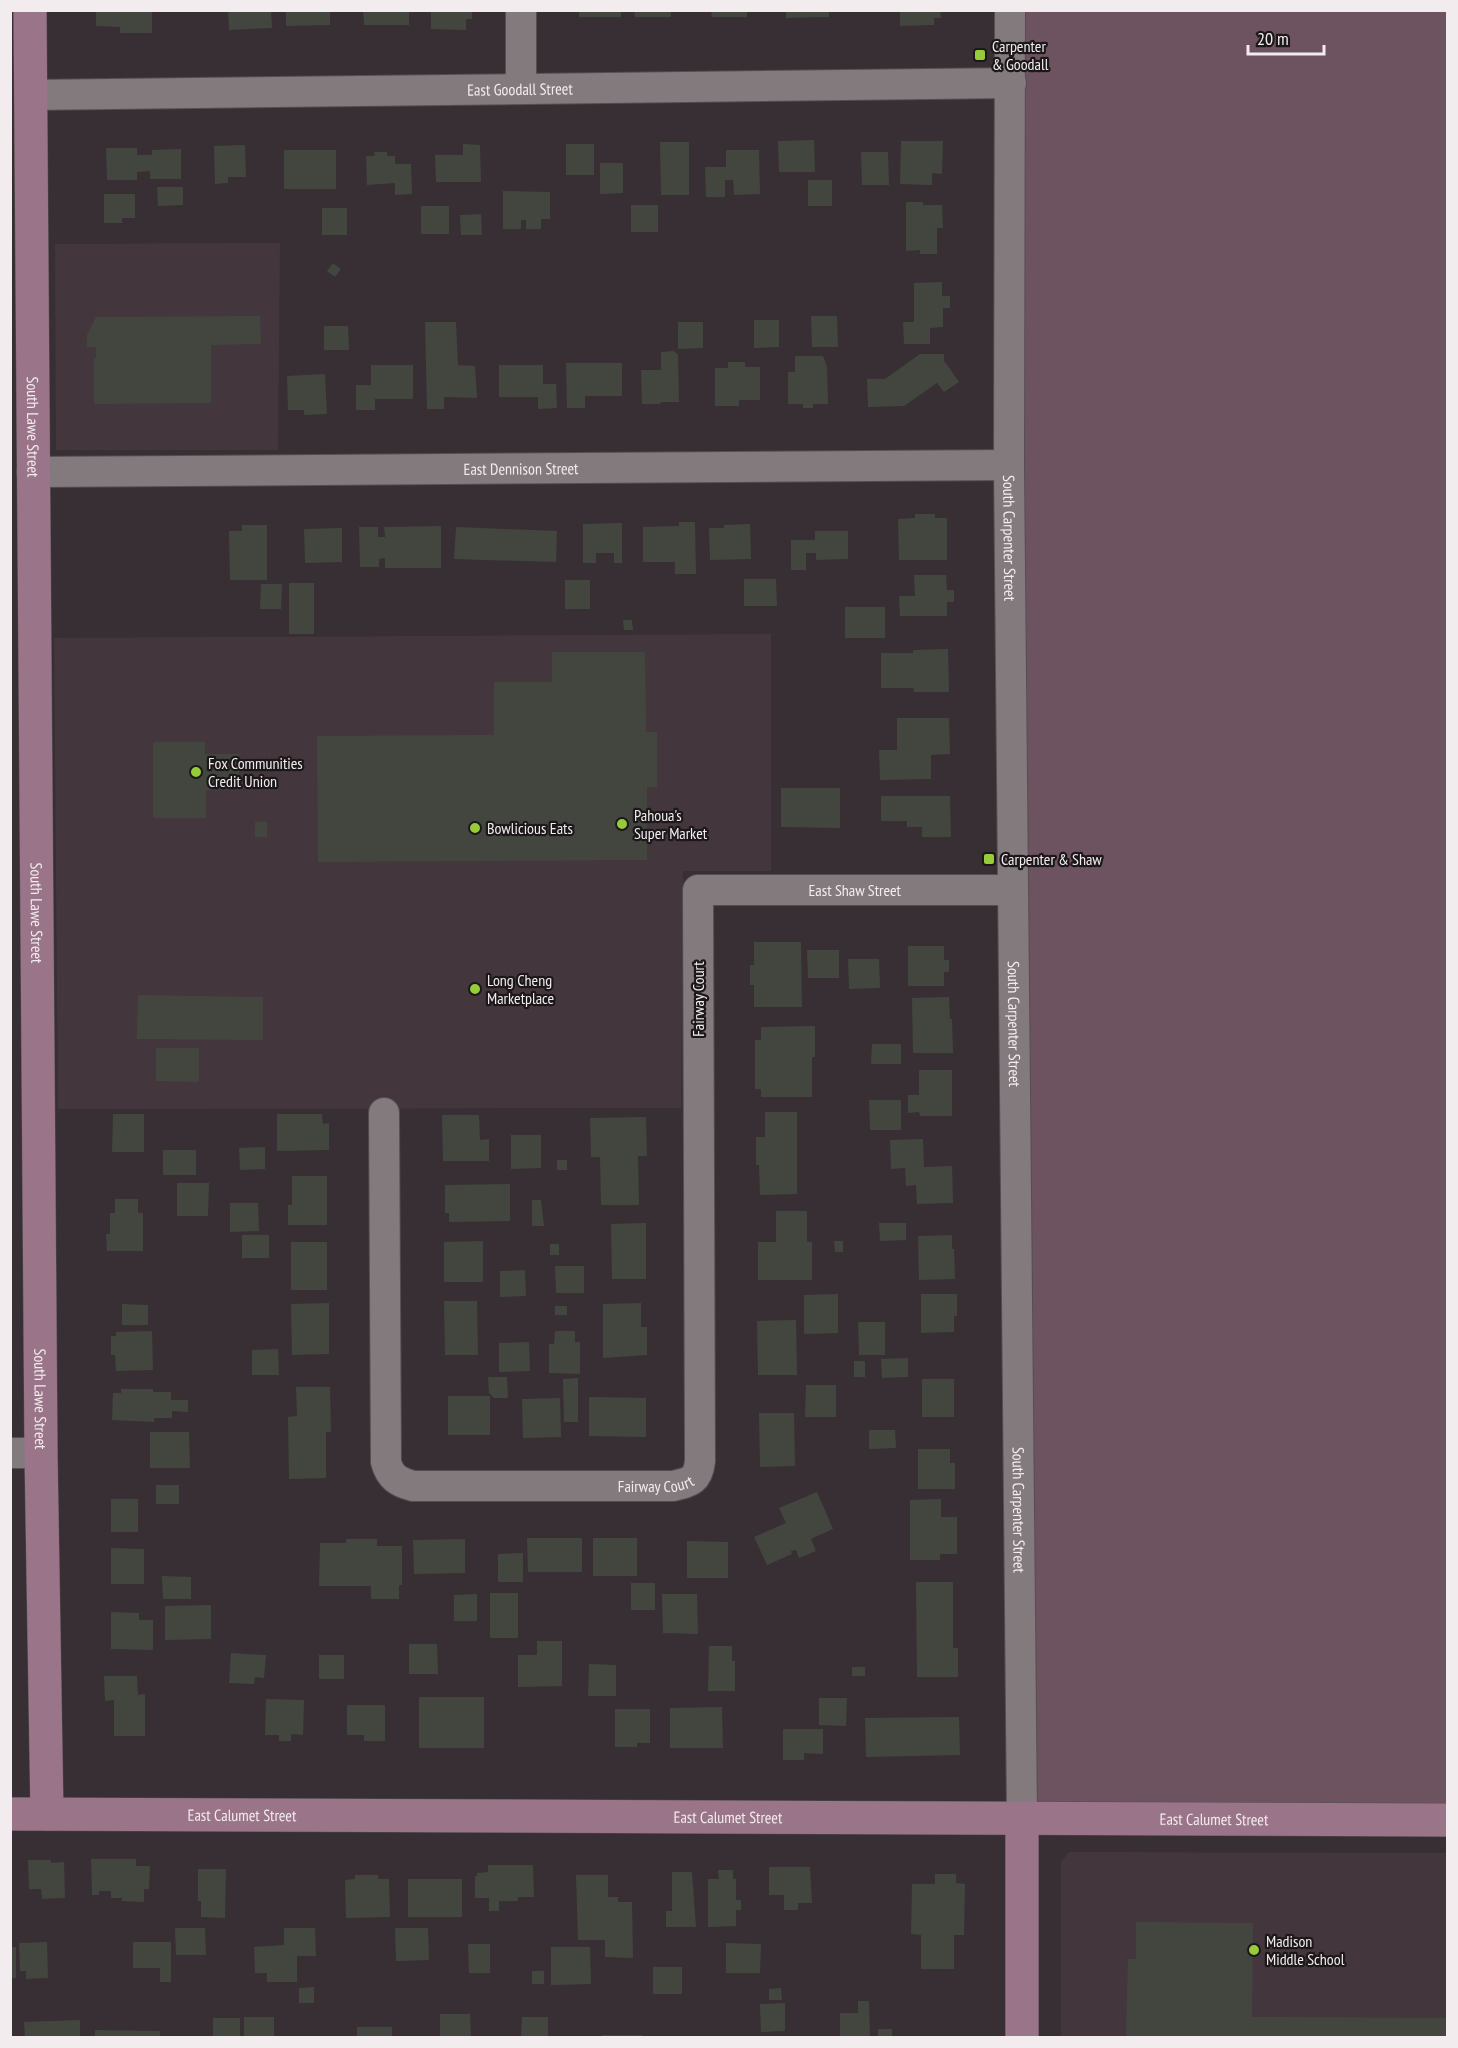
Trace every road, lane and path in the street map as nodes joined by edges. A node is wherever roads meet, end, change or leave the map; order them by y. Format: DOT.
graph roads {
  1 [pos="30,10"];
  2 [pos="521,10"];
  3 [pos="1010,10"];
  4 [pos="1011,83"];
  5 [pos="521,89"];
  6 [pos="30,95"];
  7 [pos="1009,465"];
  8 [pos="32,472"];
  9 [pos="698,890"];
  10 [pos="1012,890"];
  11 [pos="384,1113"];
  12 [pos="26,1453"];
  13 [pos="10,1814"];
  14 [pos="47,1814"];
  15 [pos="1022,1819"];
  16 [pos="1448,1820"];
  17 [pos="1022,2037"];
  1 -- 6 [label="main road, South Lawe Street"];
  2 -- 5 [label="street"];
  3 -- 4 [label="street, South Carpenter Street"];
  4 -- 5 [label="street, East Goodall Street"];
  4 -- 7 [label="street, South Carpenter Street"];
  5 -- 6 [label="street, East Goodall Street"];
  6 -- 8 [label="main road, South Lawe Street"];
  7 -- 8 [label="street, East Dennison Street"];
  7 -- 10 [label="street, South Carpenter Street"];
  8 -- 12 [label="main road, South Lawe Street"];
  9 -- 10 [label="street, East Shaw Street"];
  9 -- 11 [label="street, Fairway Court"];
  10 -- 15 [label="street, South Carpenter Street"];
  12 -- 14 [label="main road, South Lawe Street"];
  13 -- 14 [label="main road, East Calumet Street"];
  14 -- 15 [label="main road, East Calumet Street"];
  15 -- 16 [label="main road, East Calumet Street"];
  15 -- 17 [label="main road, South Carpenter Street"];
}
